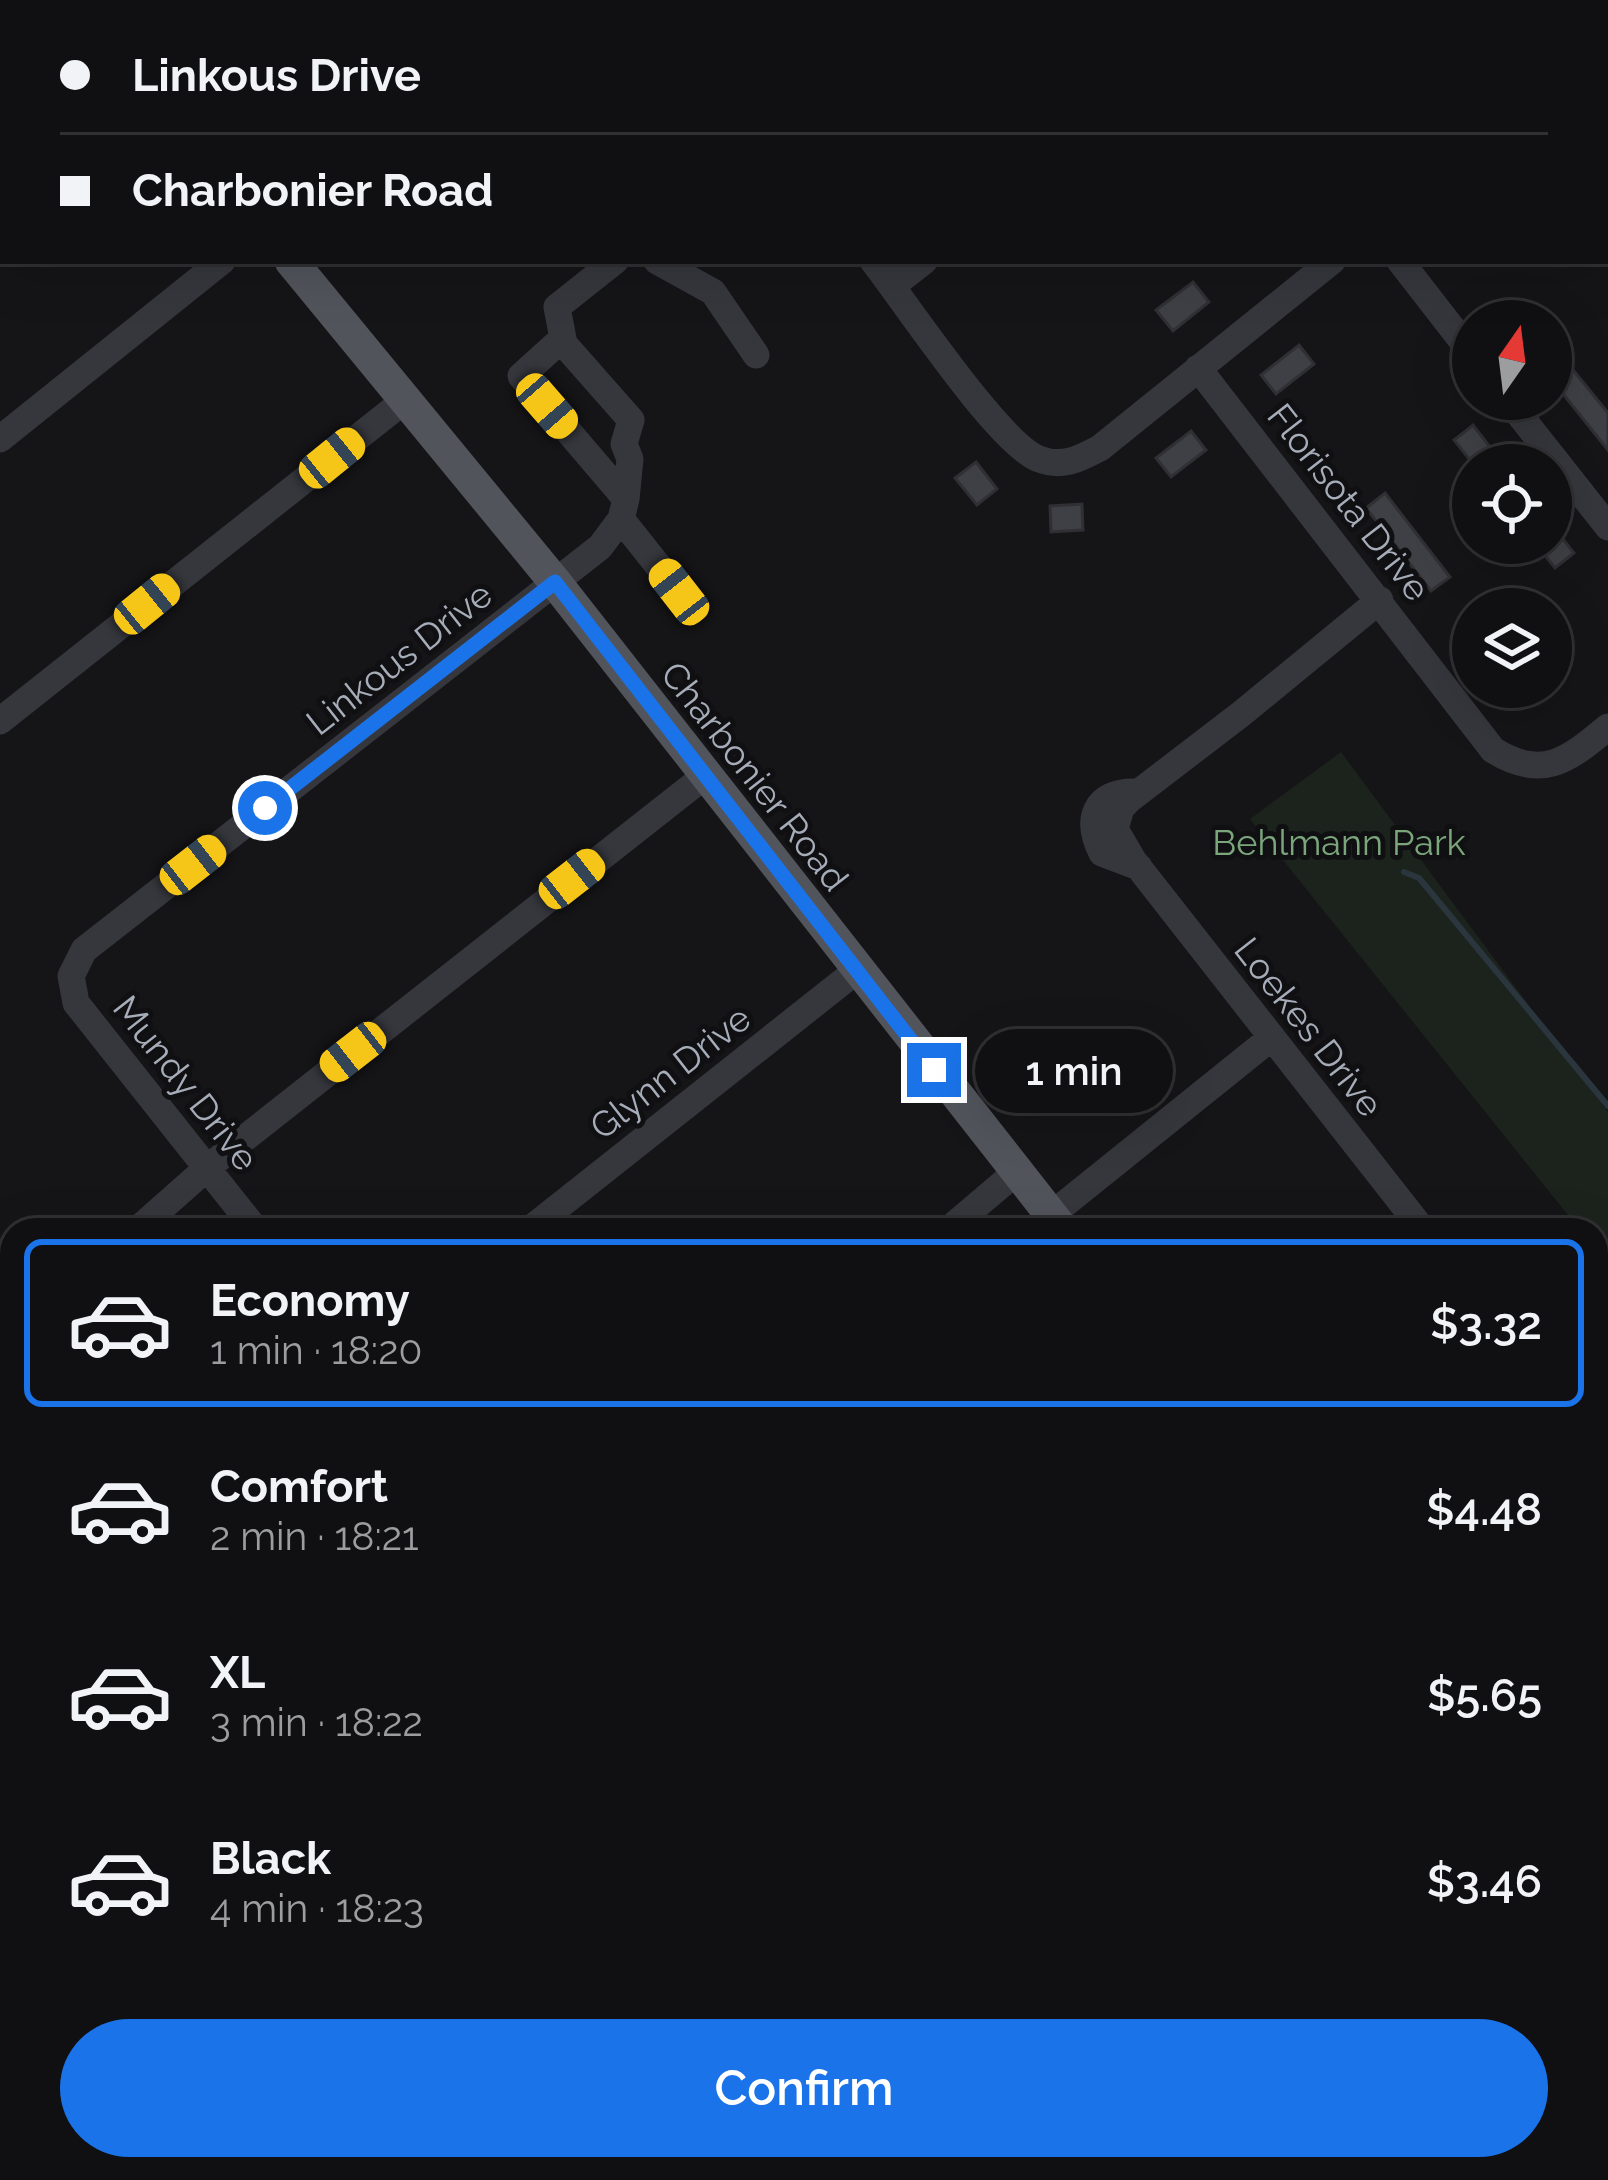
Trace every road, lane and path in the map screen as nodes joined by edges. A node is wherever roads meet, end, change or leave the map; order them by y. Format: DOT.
graph roads {
  1 [pos="218,264"];
  2 [pos="293,264"];
  3 [pos="611,264"];
  4 [pos="662,264"];
  5 [pos="875,264"];
  6 [pos="919,264"];
  7 [pos="1327,264"];
  8 [pos="1402,264"];
  9 [pos="892,286"];
  10 [pos="1452,328"];
  11 [pos="563,338"];
  12 [pos="756,355"];
  13 [pos="1198,368"];
  14 [pos="405,400"];
  15 [pos="1524,420"];
  16 [pos="0,439"];
  17 [pos="624,509"];
  18 [pos="1608,527"];
  19 [pos="555,582"];
  20 [pos="679,592"];
  21 [pos="1380,600"];
  22 [pos="0,721"];
  23 [pos="1608,727"];
  24 [pos="706,775"];
  25 [pos="856,970"];
  26 [pos="71,976"];
  27 [pos="1271,1038"];
  28 [pos="207,1168"];
  29 [pos="1015,1173"];
  30 [pos="151,1218"];
  31 [pos="247,1218"];
  32 [pos="545,1218"];
  33 [pos="962,1218"];
  34 [pos="1054,1218"];
  35 [pos="1062,1218"];
  36 [pos="1414,1218"];
  1 -- 16 [label="street"];
  2 -- 14 [label="main road, Charbonier Road"];
  3 -- 11 [label="street"];
  4 -- 12 [label="street"];
  5 -- 9 [label="street"];
  6 -- 9 [label="street"];
  7 -- 13 [label="street"];
  8 -- 10 [label="street"];
  9 -- 13 [label="street"];
  11 -- 17 [label="street"];
  11 -- 17 [label="street"];
  13 -- 21 [label="street, Florisota Drive"];
  14 -- 19 [label="main road, Charbonier Road"];
  14 -- 22 [label="street"];
  15 -- 18 [label="street"];
  17 -- 19 [label="street, Linkous Drive"];
  17 -- 20 [label="street"];
  19 -- 24 [label="main road, Charbonier Road"];
  19 -- 26 [label="street, Linkous Drive"];
  21 -- 23 [label="street, Florisota Drive"];
  21 -- 27 [label="street, Loekes Drive"];
  24 -- 25 [label="main road, Charbonier Road"];
  24 -- 28 [label="street"];
  25 -- 29 [label="main road, Charbonier Road"];
  25 -- 32 [label="street, Glynn Drive"];
  26 -- 28 [label="street, Mundy Drive"];
  27 -- 35 [label="street"];
  27 -- 36 [label="street, Loekes Drive"];
  28 -- 30 [label="street"];
  28 -- 31 [label="street, Mundy Drive"];
  29 -- 33 [label="street"];
  29 -- 34 [label="main road, Charbonier Road"];
}
